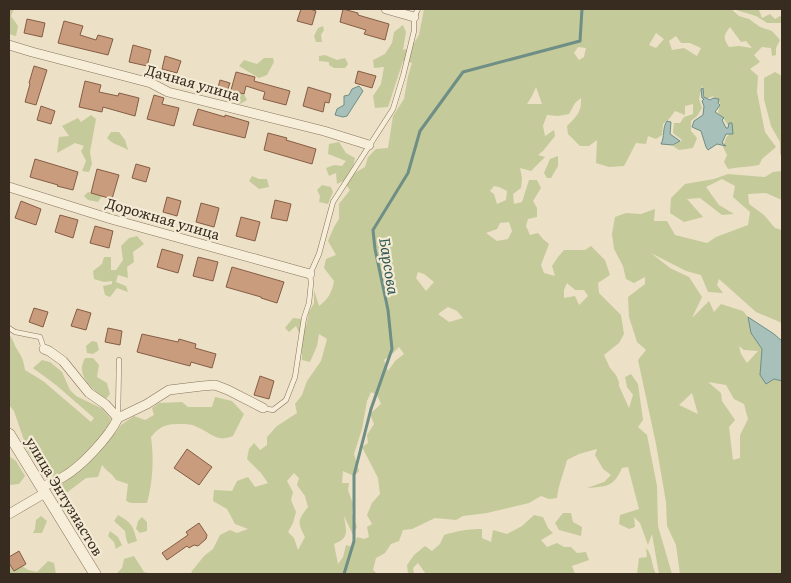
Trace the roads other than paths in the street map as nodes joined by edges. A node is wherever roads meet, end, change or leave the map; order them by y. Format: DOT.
graph roads {
  1 [pos="386,9"];
  2 [pos="416,13"];
  3 [pos="9,45"];
  4 [pos="370,145"];
  5 [pos="9,187"];
  6 [pos="310,274"];
  7 [pos="9,328"];
  8 [pos="44,349"];
  9 [pos="119,360"];
  10 [pos="263,408"];
  11 [pos="118,418"];
  12 [pos="9,434"];
  13 [pos="43,490"];
  14 [pos="9,514"];
  15 [pos="95,574"];
  1 -- 2 [label="street"];
  2 -- 4 [label="lane"];
  3 -- 4 [label="street, Дачная улица"];
  4 -- 6 [label="lane"];
  5 -- 6 [label="street, Дорожная улица"];
  6 -- 10 [label="lane"];
  7 -- 8 [label="lane"];
  8 -- 11 [label="street"];
  9 -- 11 [label="lane"];
  10 -- 11 [label="street"];
  11 -- 13 [label="street"];
  12 -- 13 [label="street, улица Энтузиастов"];
  13 -- 14 [label="street"];
  13 -- 15 [label="street, улица Энтузиастов"];
}
